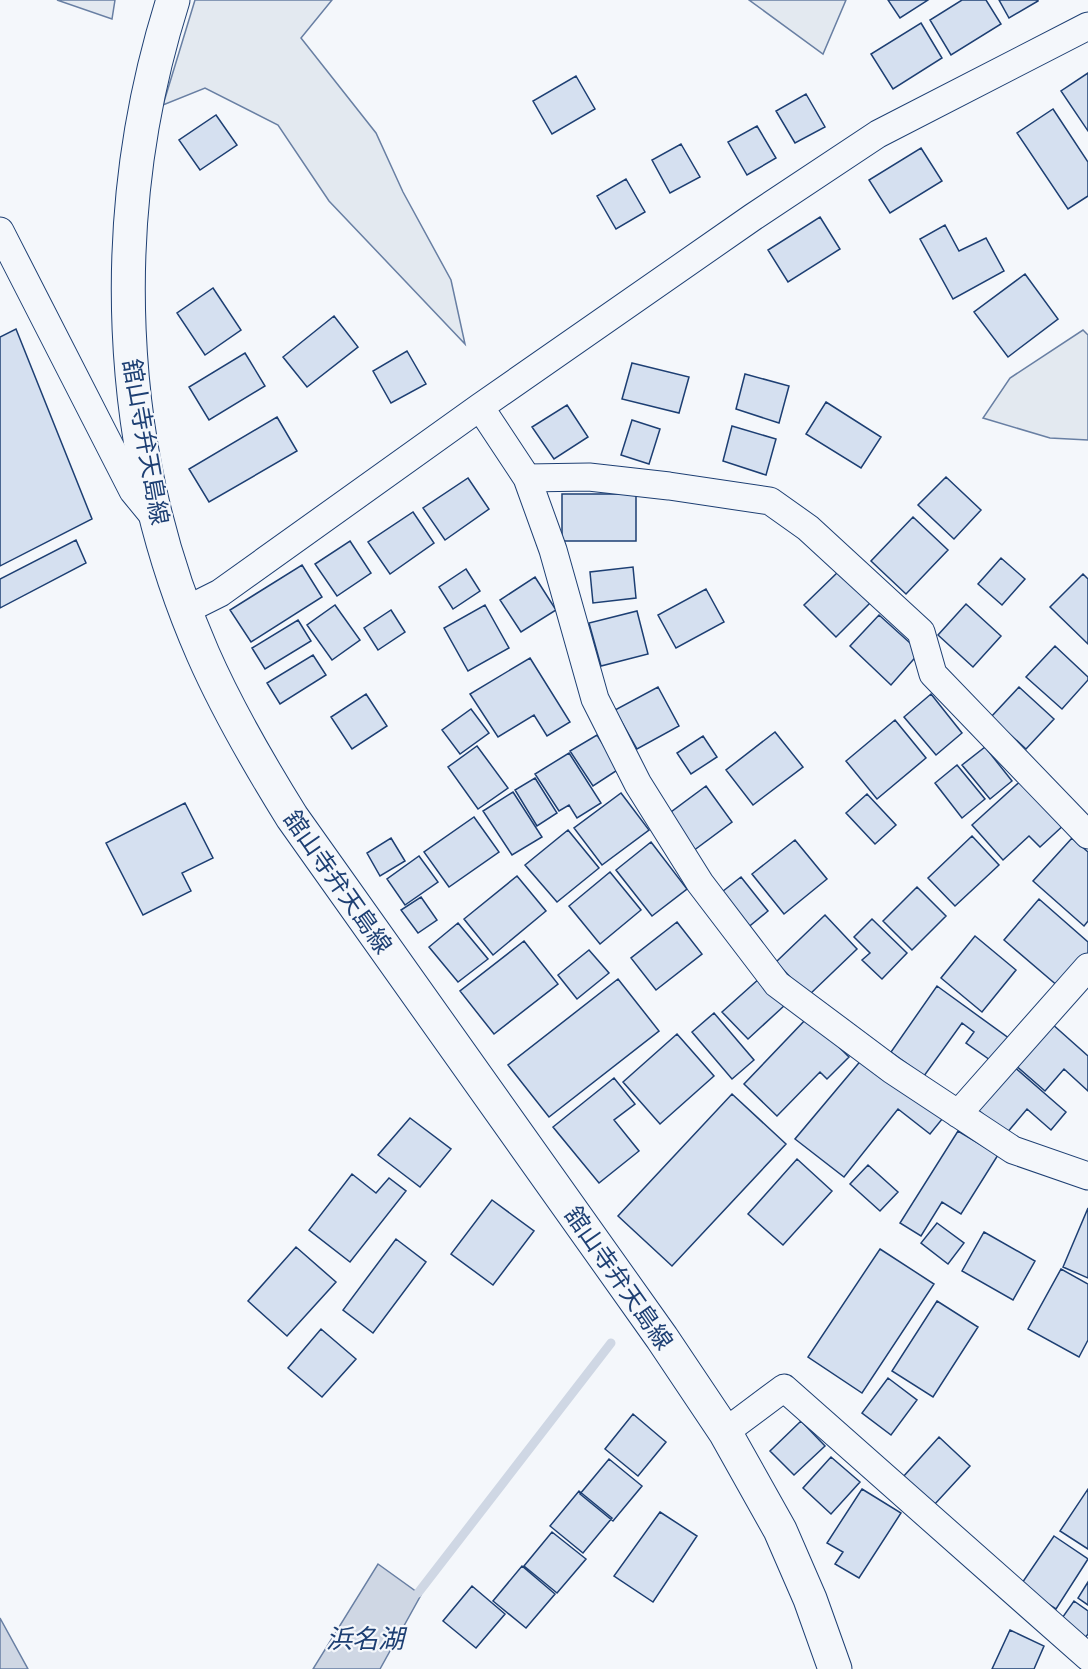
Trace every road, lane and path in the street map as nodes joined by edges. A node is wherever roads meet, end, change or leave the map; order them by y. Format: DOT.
graph roads {
  1 [pos="173,0"];
  2 [pos="1088,26"];
  3 [pos="0,231"];
  4 [pos="480,407"];
  5 [pos="527,478"];
  6 [pos="158,523"];
  7 [pos="186,610"];
  8 [pos="1088,835"];
  9 [pos="1088,967"];
  10 [pos="958,1114"];
  11 [pos="1088,1176"];
  12 [pos="725,1432"];
  13 [pos="1088,1657"];
  14 [pos="835,1669"];
  1 -- 6 [label="main road, 舘山寺弁天島線"];
  2 -- 4 [label="street"];
  3 -- 6 [label="street"];
  4 -- 5 [label="street"];
  4 -- 7 [label="street"];
  5 -- 8 [label="street"];
  5 -- 10 [label="street"];
  6 -- 7 [label="main road, 舘山寺弁天島線"];
  7 -- 12 [label="main road, 舘山寺弁天島線"];
  9 -- 10 [label="street"];
  10 -- 11 [label="street"];
  12 -- 13 [label="street"];
  12 -- 14 [label="main road, 舘山寺弁天島線"];
}
